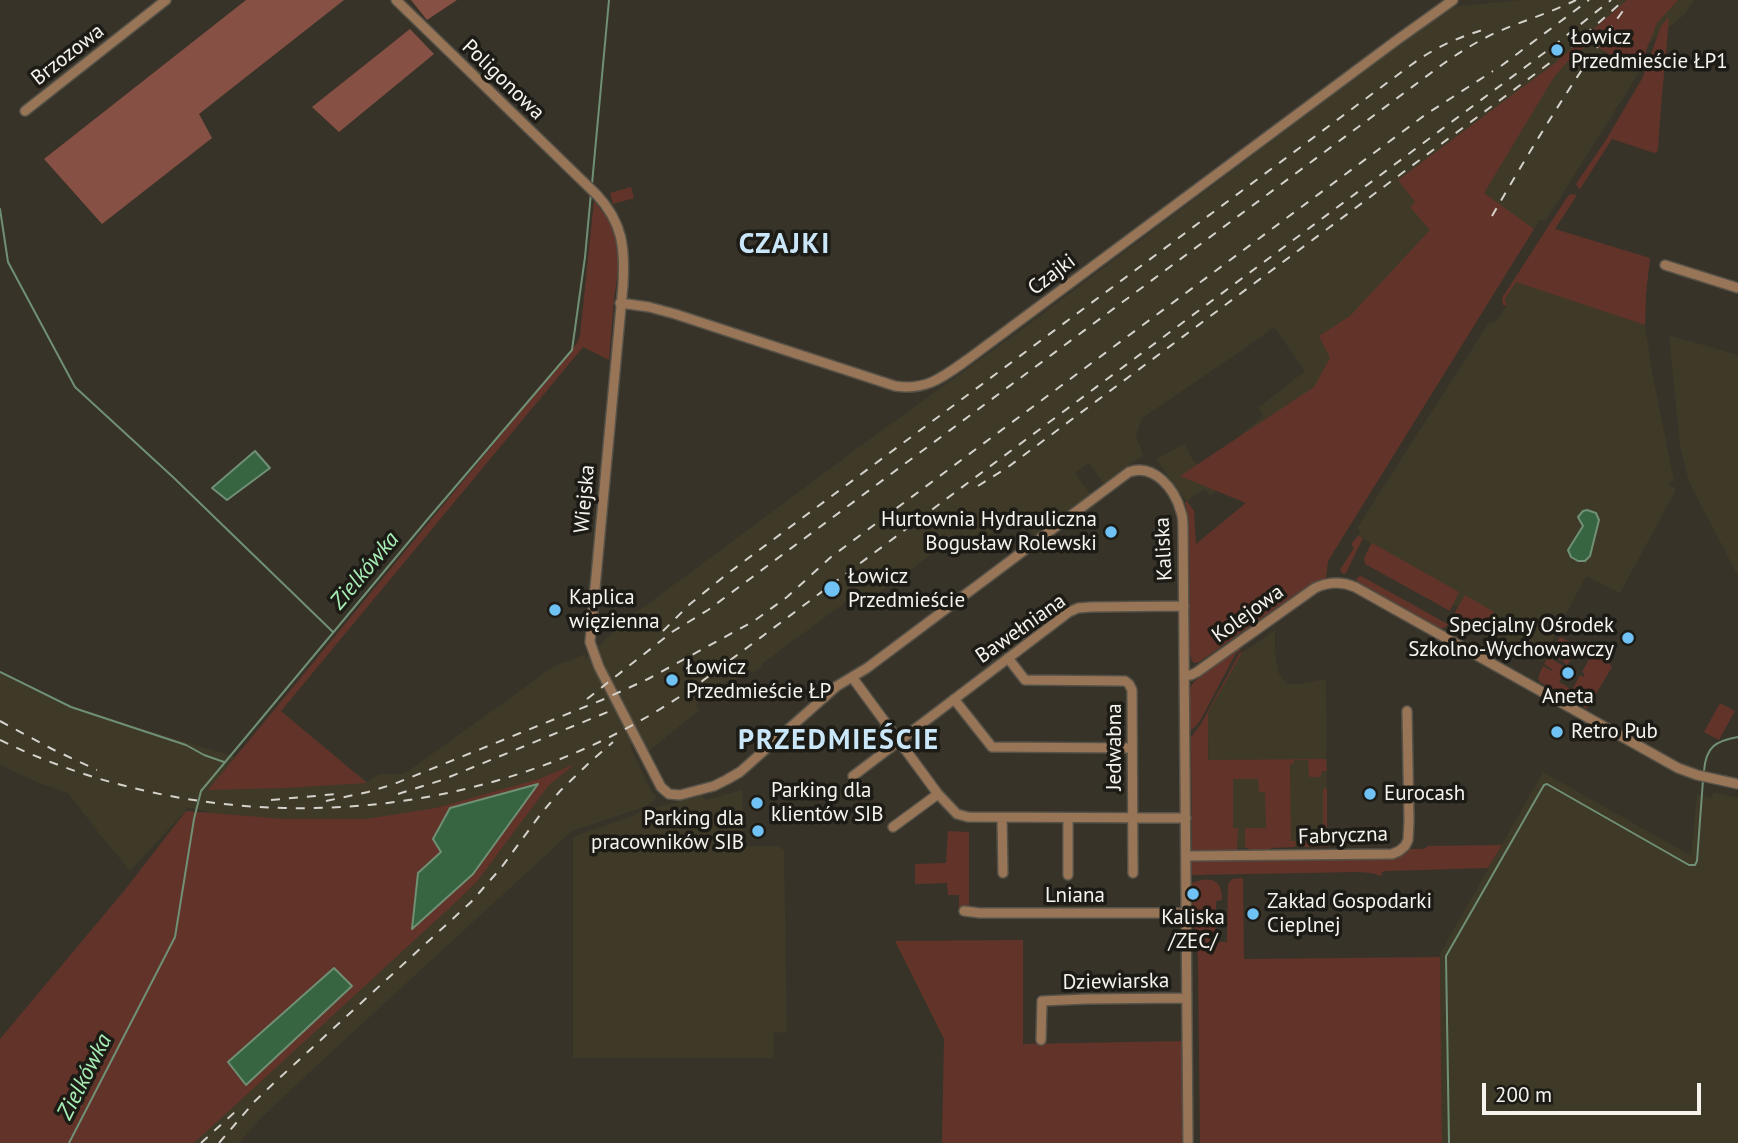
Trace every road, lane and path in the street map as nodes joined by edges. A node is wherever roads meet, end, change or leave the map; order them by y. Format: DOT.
graph roads {
  1 [pos="166,0"];
  2 [pos="396,0"];
  3 [pos="1453,0"];
  4 [pos="25,111"];
  5 [pos="597,195"];
  6 [pos="1665,265"];
  7 [pos="1738,288"];
  8 [pos="620,303"];
  9 [pos="1184,606"];
  10 [pos="1008,658"];
  11 [pos="1184,675"];
  12 [pos="852,677"];
  13 [pos="954,699"];
  14 [pos="1407,711"];
  15 [pos="898,741"];
  16 [pos="1131,748"];
  17 [pos="853,776"];
  18 [pos="1738,784"];
  19 [pos="668,794"];
  20 [pos="938,794"];
  21 [pos="1002,818"];
  22 [pos="1068,818"];
  23 [pos="1133,818"];
  24 [pos="1185,818"];
  25 [pos="893,827"];
  26 [pos="1186,856"];
  27 [pos="1003,873"];
  28 [pos="1133,873"];
  29 [pos="1068,875"];
  30 [pos="964,911"];
  31 [pos="1186,913"];
  32 [pos="1187,998"];
  33 [pos="1041,1040"];
  34 [pos="1188,1143"];
  1 -- 4 [label="street, Brzozowa"];
  2 -- 5 [label="street, Poligonowa"];
  3 -- 8 [label="street, Czajki"];
  5 -- 8 [label="street, Wiejska"];
  6 -- 7 [label="street"];
  8 -- 19 [label="street, Wiejska"];
  9 -- 10 [label="street, Bawełniana"];
  9 -- 11 [label="street, Kaliska"];
  9 -- 12 [label="street, Kaliska"];
  10 -- 13 [label="street, Bawełniana"];
  10 -- 16 [label="street, Jedwabna"];
  11 -- 18 [label="street, Kolejowa"];
  11 -- 24 [label="street, Kaliska"];
  12 -- 15 [label="street"];
  12 -- 19 [label="street, Kaliska"];
  13 -- 15 [label="street, Bawełniana"];
  13 -- 16 [label="street"];
  14 -- 26 [label="street, Fabryczna"];
  15 -- 17 [label="street, Bawełniana"];
  15 -- 20 [label="street"];
  16 -- 23 [label="street, Jedwabna"];
  20 -- 21 [label="street"];
  20 -- 25 [label="street"];
  21 -- 22 [label="street"];
  21 -- 27 [label="street"];
  22 -- 23 [label="street"];
  22 -- 29 [label="street"];
  23 -- 24 [label="street"];
  23 -- 28 [label="street, Jedwabna"];
  24 -- 26 [label="street, Kaliska"];
  26 -- 31 [label="street, Kaliska"];
  30 -- 31 [label="street, Lniana"];
  31 -- 32 [label="street, Kaliska"];
  32 -- 33 [label="street, Dziewiarska"];
  32 -- 34 [label="street, Kaliska"];
}
